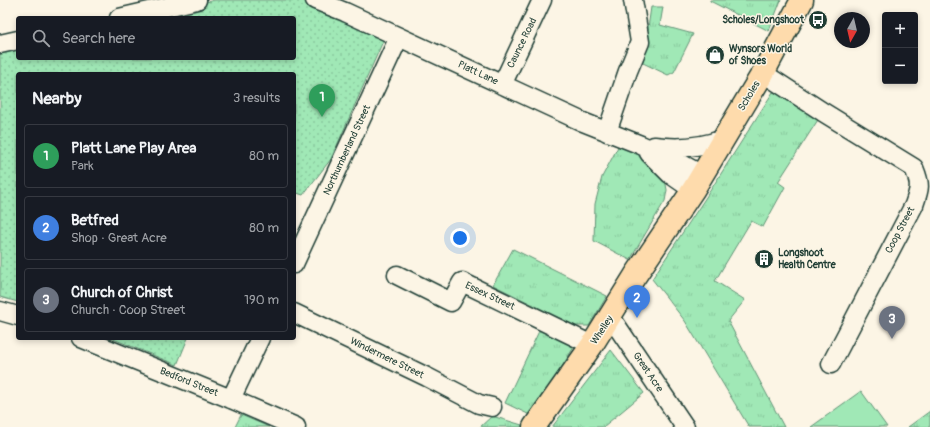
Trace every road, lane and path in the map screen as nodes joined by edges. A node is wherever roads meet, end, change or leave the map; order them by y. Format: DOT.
graph roads {
  1 [pos="197,0"];
  2 [pos="315,0"];
  3 [pos="542,0"];
  4 [pos="633,0"];
  5 [pos="802,0"];
  6 [pos="128,16"];
  7 [pos="400,37"];
  8 [pos="16,40"];
  9 [pos="0,44"];
  10 [pos="763,73"];
  11 [pos="502,85"];
  12 [pos="607,132"];
  13 [pos="723,139"];
  14 [pos="641,144"];
  15 [pos="697,183"];
  16 [pos="296,260"];
  17 [pos="397,275"];
  18 [pos="0,311"];
  19 [pos="296,314"];
  20 [pos="16,315"];
  21 [pos="610,316"];
  22 [pos="86,340"];
  23 [pos="259,340"];
  24 [pos="592,345"];
  25 [pos="831,364"];
  26 [pos="231,399"];
  27 [pos="483,409"];
  28 [pos="296,427"];
  29 [pos="534,427"];
  30 [pos="685,427"];
  1 -- 6 [label="street"];
  2 -- 7 [label="street, Platt Lane"];
  3 -- 11 [label="street, Caunce Road"];
  4 -- 12 [label="street"];
  5 -- 10 [label="main road, Scholes"];
  7 -- 11 [label="street, Platt Lane"];
  7 -- 16 [label="street, Northumberland Street"];
  8 -- 9 [label="street"];
  10 -- 13 [label="main road, Scholes"];
  10 -- 25 [label="street, Coop Street"];
  11 -- 12 [label="street, Platt Lane"];
  12 -- 14 [label="street, Platt Lane"];
  13 -- 14 [label="street, Platt Lane"];
  13 -- 15 [label="main road, Scholes"];
  14 -- 15 [label="street, Platt Lane"];
  15 -- 21 [label="main road, Whelley"];
  17 -- 24 [label="street, Essex Street"];
  18 -- 20 [label="street"];
  19 -- 27 [label="street, Windermere Street"];
  21 -- 24 [label="main road, Whelley"];
  21 -- 30 [label="street, Great Acre"];
  22 -- 26 [label="street, Bedford Street"];
  23 -- 26 [label="street"];
  24 -- 29 [label="main road, Whelley"];
  26 -- 28 [label="street, Bedford Street"];
}
